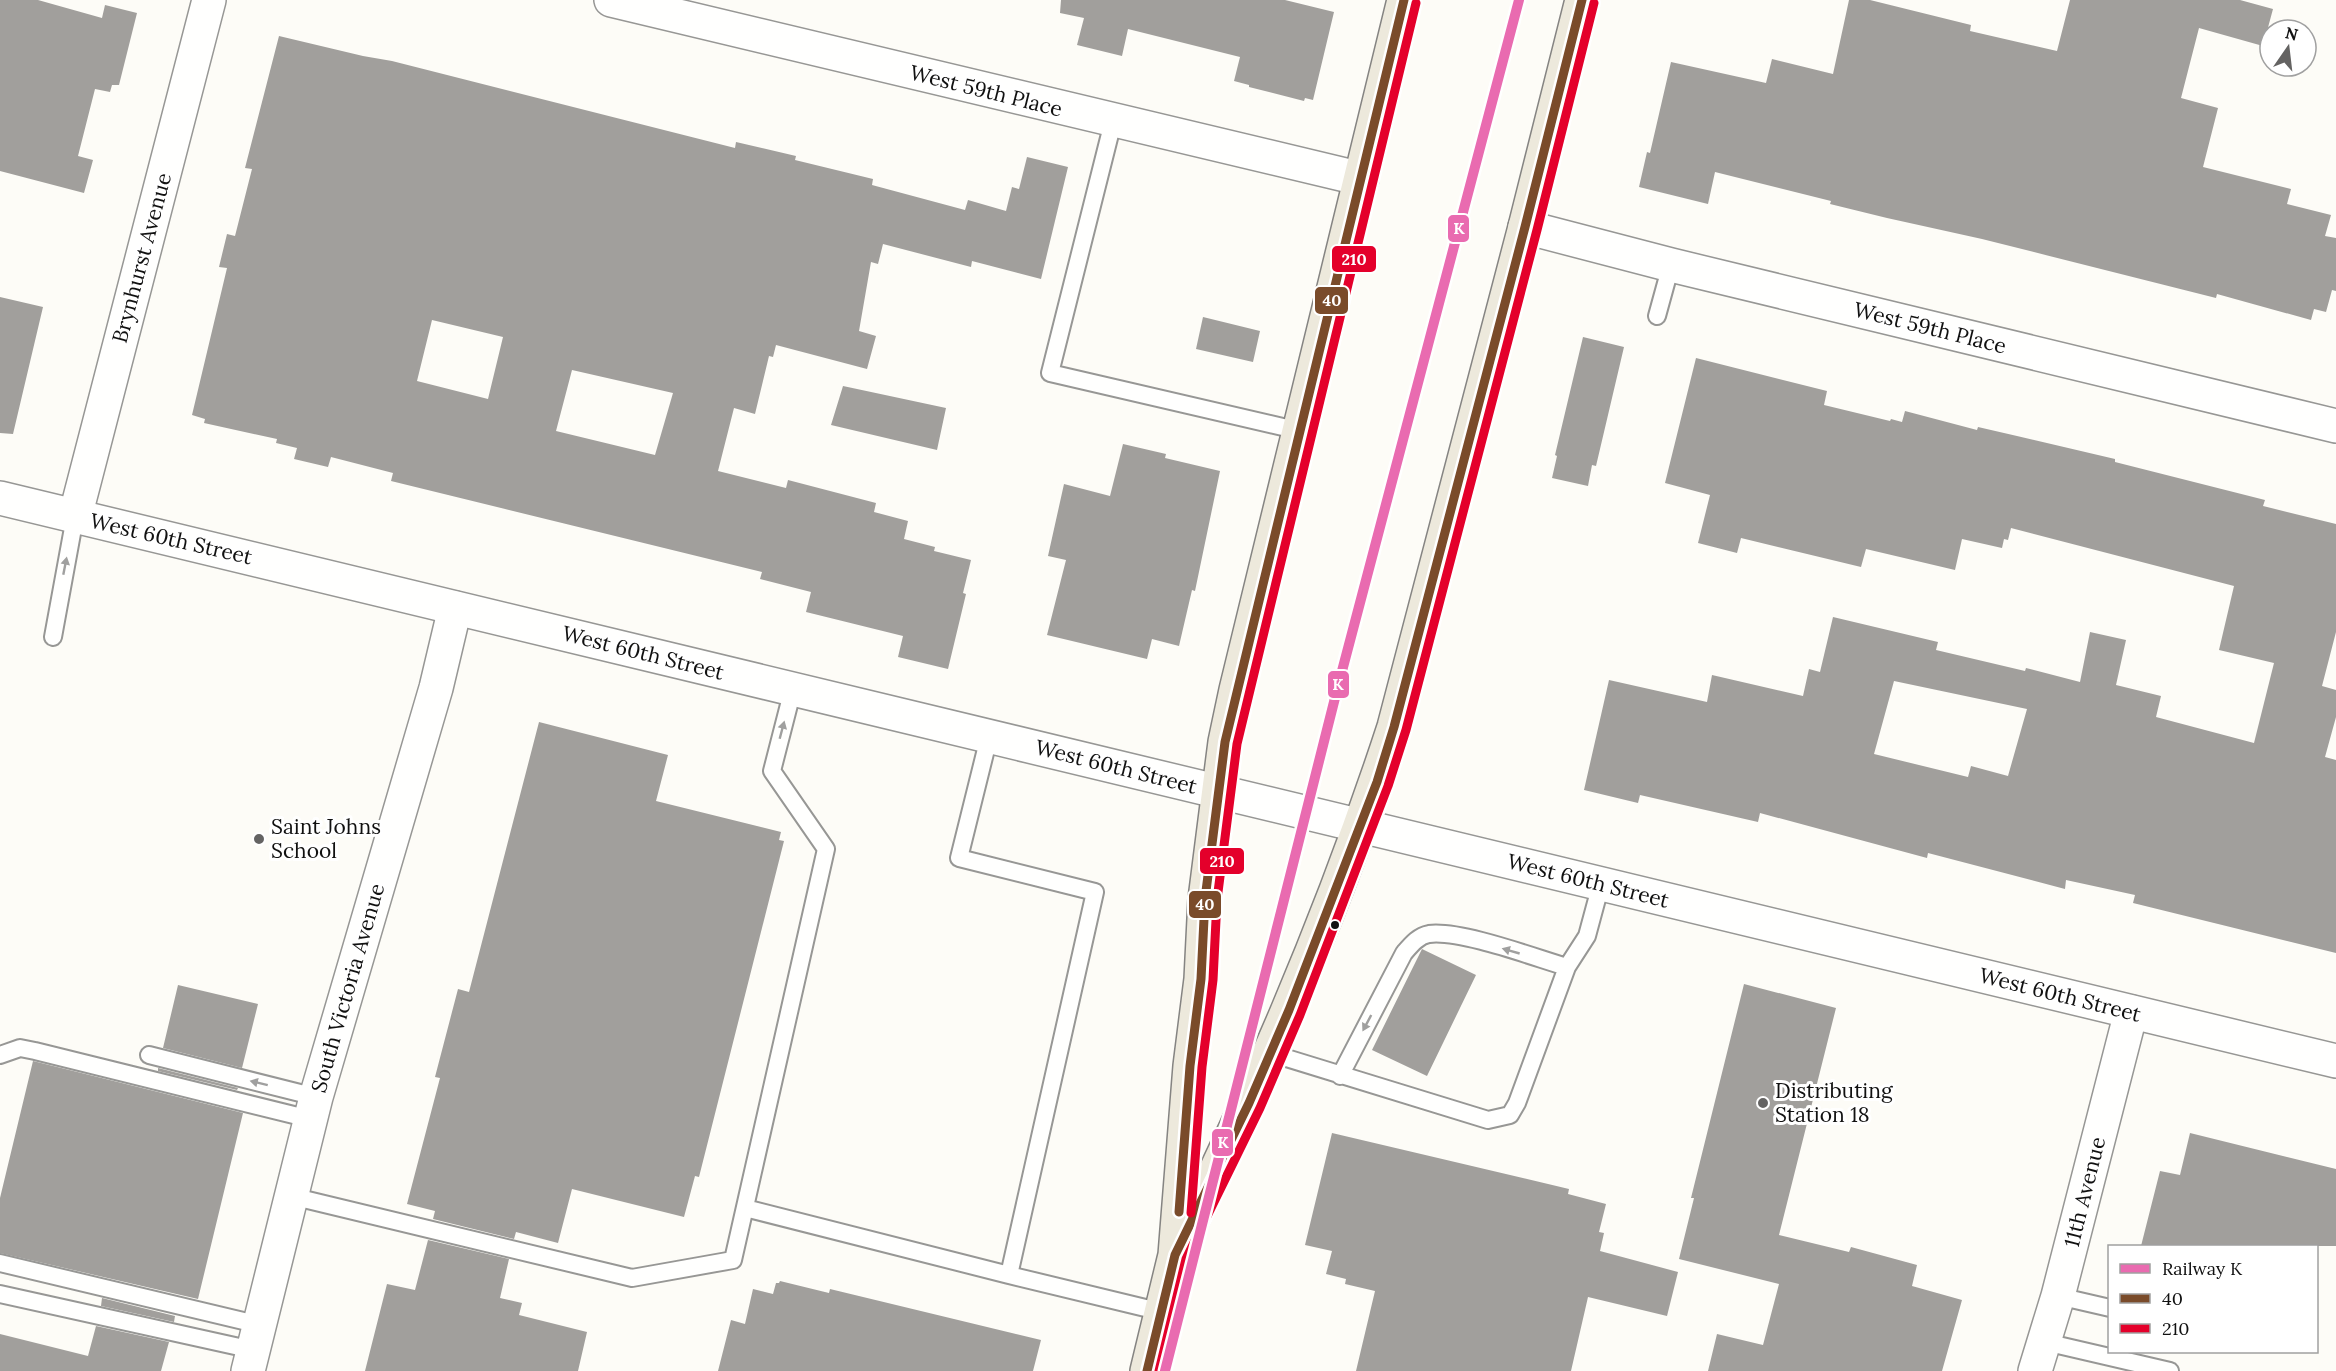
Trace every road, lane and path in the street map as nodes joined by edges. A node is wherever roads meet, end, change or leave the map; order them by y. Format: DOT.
graph roads {
  1 [pos="209,0"];
  2 [pos="611,0"];
  3 [pos="1404,0"];
  4 [pos="1582,0"];
  5 [pos="1113,122"];
  6 [pos="1362,179"];
  7 [pos="1525,227"];
  8 [pos="1671,265"];
  9 [pos="1658,316"];
  10 [pos="2336,426"];
  11 [pos="1300,431"];
  12 [pos="0,498"];
  13 [pos="75,517"];
  14 [pos="455,608"];
  15 [pos="53,636"];
  16 [pos="793,689"];
  17 [pos="989,736"];
  18 [pos="1218,792"];
  19 [pos="1359,826"];
  20 [pos="1601,884"];
  21 [pos="1567,967"];
  22 [pos="2131,1012"];
  23 [pos="1270,1053"];
  24 [pos="0,1054"];
  25 [pos="149,1055"];
  26 [pos="2336,1061"];
  27 [pos="1340,1076"];
  28 [pos="313,1108"];
  29 [pos="291,1196"];
  30 [pos="745,1208"];
  31 [pos="1175,1255"];
  32 [pos="0,1263"];
  33 [pos="1009,1275"];
  34 [pos="0,1294"];
  35 [pos="2058,1296"];
  36 [pos="2108,1308"];
  37 [pos="1162,1312"];
  38 [pos="254,1349"];
  39 [pos="2040,1356"];
  40 [pos="1147,1371"];
  41 [pos="2170,1371"];
  1 -- 13 [label="street, Brynhurst Avenue"];
  2 -- 5 [label="street, West 59th Place"];
  3 -- 6 [label="main road"];
  4 -- 7 [label="main road"];
  5 -- 6 [label="street, West 59th Place"];
  5 -- 11 [label="lane"];
  6 -- 11 [label="main road"];
  7 -- 8 [label="street, West 59th Place"];
  7 -- 19 [label="main road"];
  8 -- 9 [label="lane"];
  8 -- 10 [label="street, West 59th Place"];
  11 -- 18 [label="main road"];
  12 -- 13 [label="street, West 60th Street"];
  13 -- 14 [label="street, West 60th Street"];
  15 -- 13 [label="lane, one-way"];
  14 -- 16 [label="street, West 60th Street"];
  14 -- 28 [label="street, South Victoria Avenue"];
  16 -- 17 [label="street, West 60th Street"];
  30 -- 16 [label="lane, one-way"];
  17 -- 18 [label="street, West 60th Street"];
  17 -- 33 [label="lane"];
  18 -- 19 [label="street, West 60th Street"];
  18 -- 31 [label="main road"];
  19 -- 20 [label="street, West 60th Street"];
  19 -- 23 [label="main road"];
  20 -- 21 [label="lane"];
  20 -- 22 [label="street, West 60th Street"];
  21 -- 27 [label="lane, one-way"];
  21 -- 27 [label="lane"];
  22 -- 26 [label="street, West 60th Street"];
  22 -- 35 [label="street, 11th Avenue"];
  23 -- 27 [label="lane"];
  23 -- 31 [label="main road"];
  24 -- 28 [label="lane"];
  28 -- 25 [label="lane, one-way"];
  28 -- 29 [label="street, South Victoria Avenue"];
  29 -- 30 [label="lane"];
  29 -- 38 [label="street, South Victoria Avenue"];
  30 -- 33 [label="lane"];
  31 -- 37 [label="main road"];
  32 -- 38 [label="lane"];
  33 -- 37 [label="lane"];
  34 -- 38 [label="lane"];
  35 -- 36 [label="lane"];
  35 -- 39 [label="street, 11th Avenue"];
  37 -- 40 [label="main road"];
  39 -- 41 [label="lane"];
}
